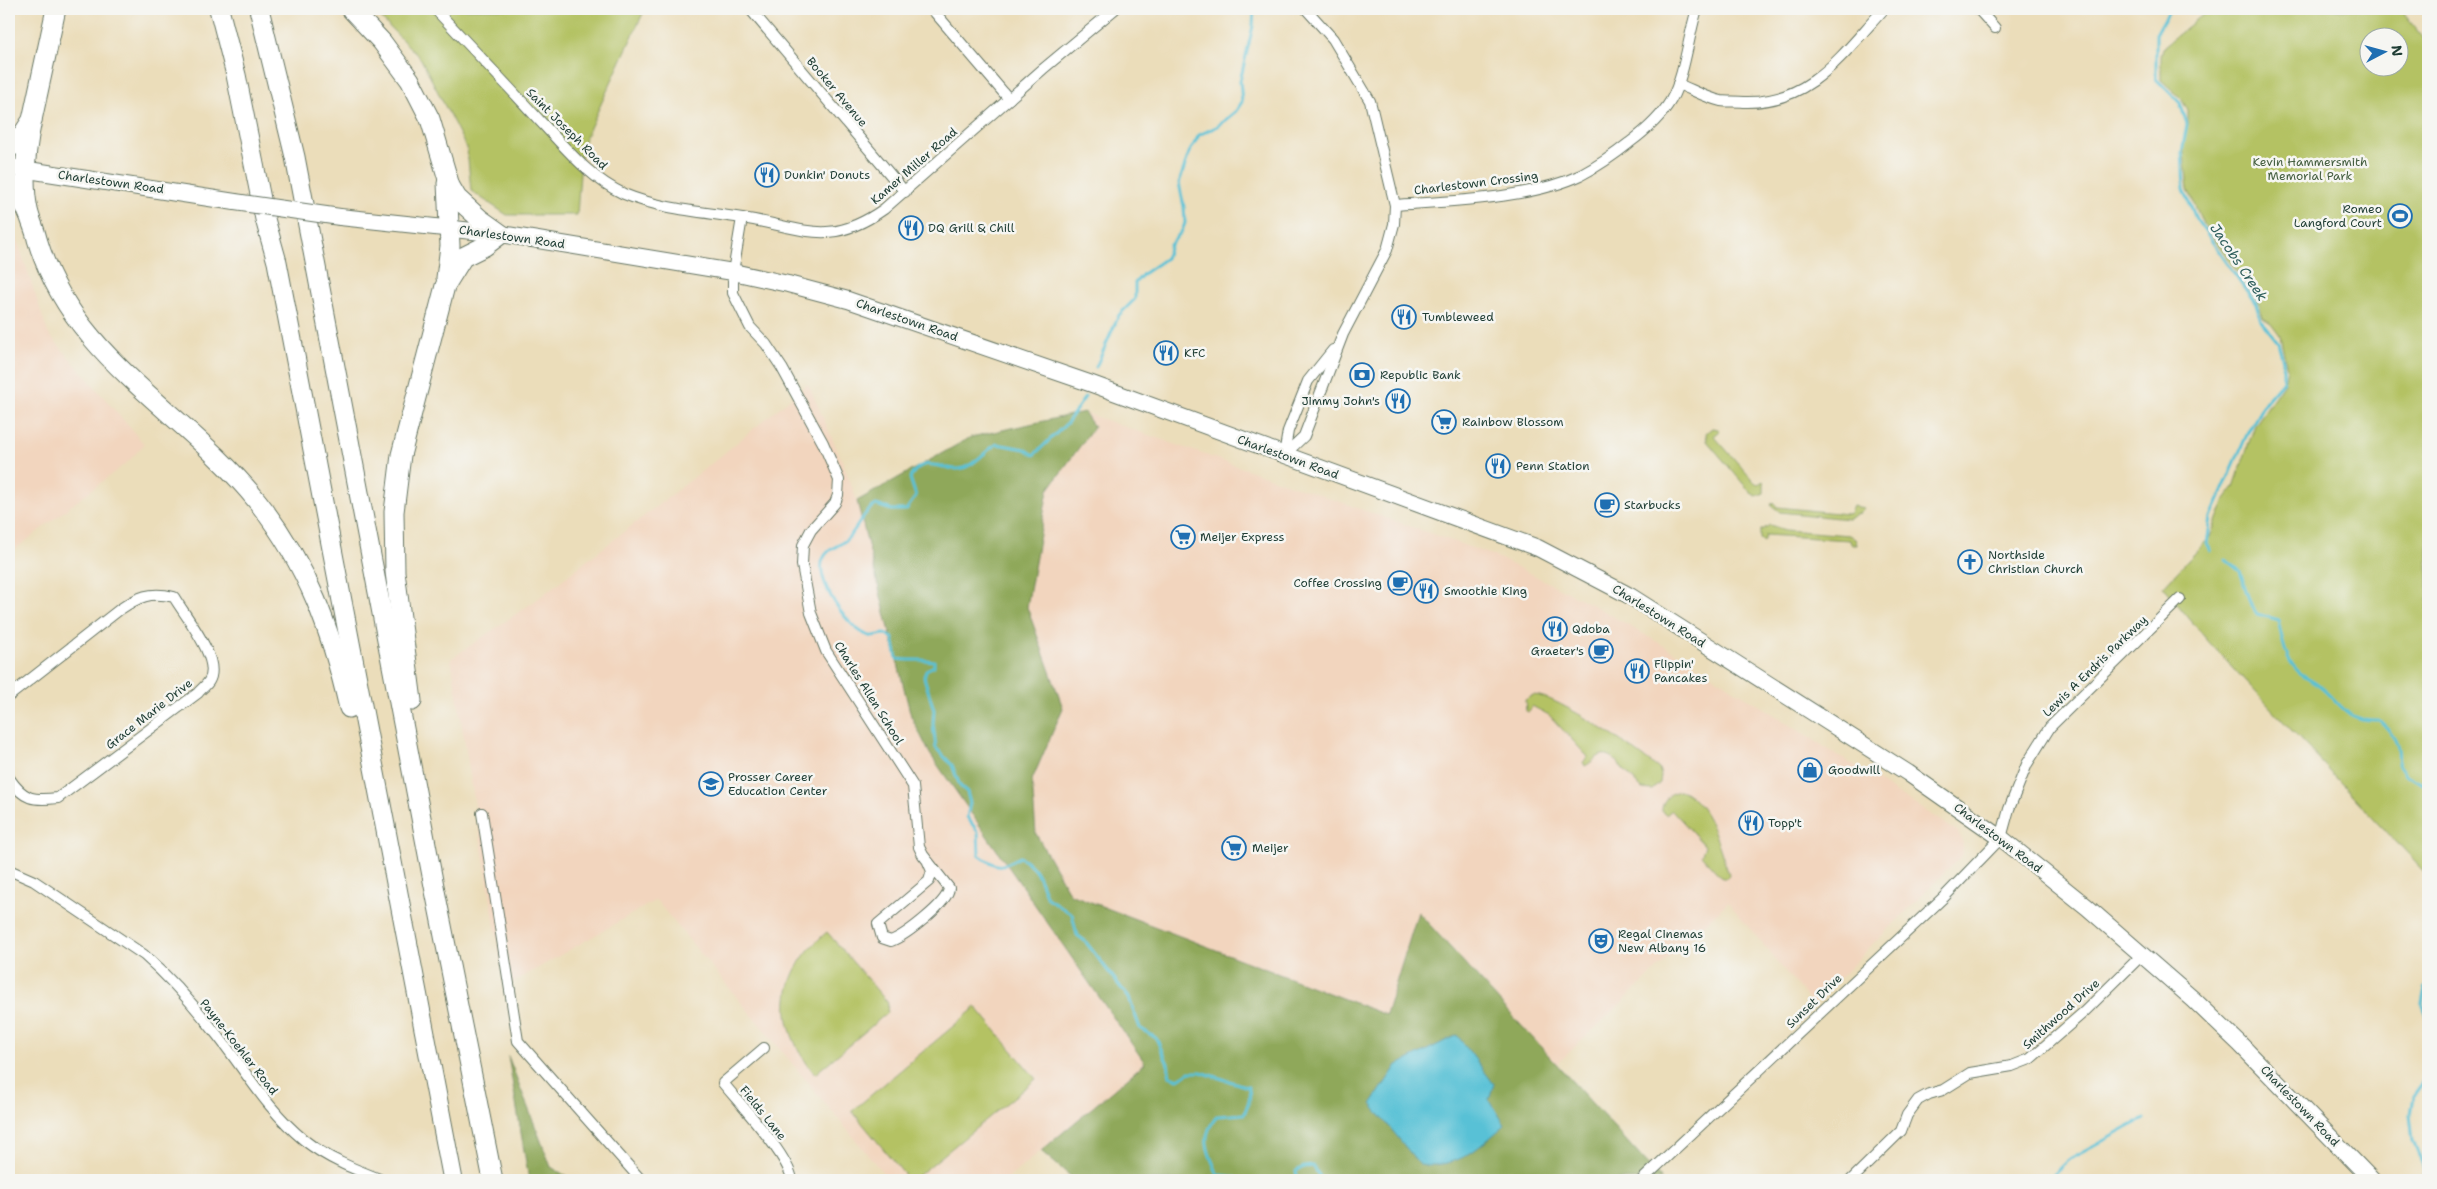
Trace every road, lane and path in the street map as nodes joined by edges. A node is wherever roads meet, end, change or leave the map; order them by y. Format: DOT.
graph roads {
  1 [pos="56,9"];
  2 [pos="219,9"];
  3 [pos="259,9"];
  4 [pos="351,9"];
  5 [pos="435,9"];
  6 [pos="750,9"];
  7 [pos="932,9"];
  8 [pos="1115,9"];
  9 [pos="1306,9"];
  10 [pos="1697,9"];
  11 [pos="1884,9"];
  12 [pos="1978,9"];
  13 [pos="1995,28"];
  14 [pos="1678,84"];
  15 [pos="1009,99"];
  16 [pos="32,120"];
  17 [pos="9,148"];
  18 [pos="17,168"];
  19 [pos="446,174"];
  20 [pos="9,189"];
  21 [pos="905,192"];
  22 [pos="1394,205"];
  23 [pos="30,216"];
  24 [pos="742,218"];
  25 [pos="448,229"];
  26 [pos="502,234"];
  27 [pos="733,272"];
  28 [pos="445,286"];
  29 [pos="1341,339"];
  30 [pos="1284,455"];
  31 [pos="2180,599"];
  32 [pos="9,696"];
  33 [pos="9,778"];
  34 [pos="482,813"];
  35 [pos="2001,838"];
  36 [pos="928,862"];
  37 [pos="9,870"];
  38 [pos="396,886"];
  39 [pos="2143,954"];
  40 [pos="452,975"];
  41 [pos="764,1048"];
  42 [pos="382,1180"];
  43 [pos="452,1180"];
  44 [pos="492,1180"];
  45 [pos="641,1180"];
  46 [pos="792,1180"];
  47 [pos="1642,1180"];
  48 [pos="1851,1180"];
  49 [pos="2372,1180"];
  1 -- 16 [label="highway"];
  2 -- 38 [label="highway"];
  3 -- 40 [label="highway"];
  4 -- 19 [label="highway"];
  5 -- 24 [label="street, Saint Joseph Road"];
  6 -- 21 [label="street, Booker Avenue"];
  7 -- 15 [label="street"];
  8 -- 15 [label="street, Kamer Miller Road"];
  9 -- 22 [label="street"];
  10 -- 14 [label="street, Charlestown Crossing"];
  11 -- 14 [label="street"];
  12 -- 13 [label="street"];
  14 -- 22 [label="street, Charlestown Crossing"];
  15 -- 21 [label="street, Kamer Miller Road"];
  16 -- 17 [label="highway"];
  16 -- 18 [label="highway"];
  18 -- 23 [label="highway"];
  18 -- 25 [label="main road, Charlestown Road, bridge"];
  19 -- 25 [label="highway"];
  19 -- 26 [label="highway"];
  20 -- 23 [label="highway"];
  21 -- 24 [label="street, Kamer Miller Road"];
  22 -- 29 [label="street"];
  23 -- 38 [label="highway"];
  24 -- 27 [label="street"];
  25 -- 26 [label="main road, Charlestown Road"];
  25 -- 28 [label="highway"];
  26 -- 27 [label="main road, Charlestown Road"];
  26 -- 28 [label="highway"];
  27 -- 30 [label="main road, Charlestown Road"];
  27 -- 36 [label="street, Charles Allen School"];
  28 -- 40 [label="highway"];
  29 -- 30 [label="street"];
  29 -- 30 [label="street"];
  30 -- 35 [label="main road, Charlestown Road"];
  31 -- 35 [label="street, Lewis A Endris Parkway"];
  32 -- 33 [label="street, Grace Marie Drive"];
  34 -- 45 [label="street"];
  35 -- 39 [label="main road, Charlestown Road"];
  35 -- 47 [label="street, Sunset Drive"];
  36 -- 36 [label="street, Charles Allen School"];
  37 -- 42 [label="street, Payne-Koehler Road"];
  38 -- 43 [label="highway"];
  39 -- 48 [label="street, Smithwood Drive"];
  39 -- 49 [label="main road, Charlestown Road"];
  40 -- 44 [label="highway"];
  41 -- 46 [label="street, Fields Lane"];
}
